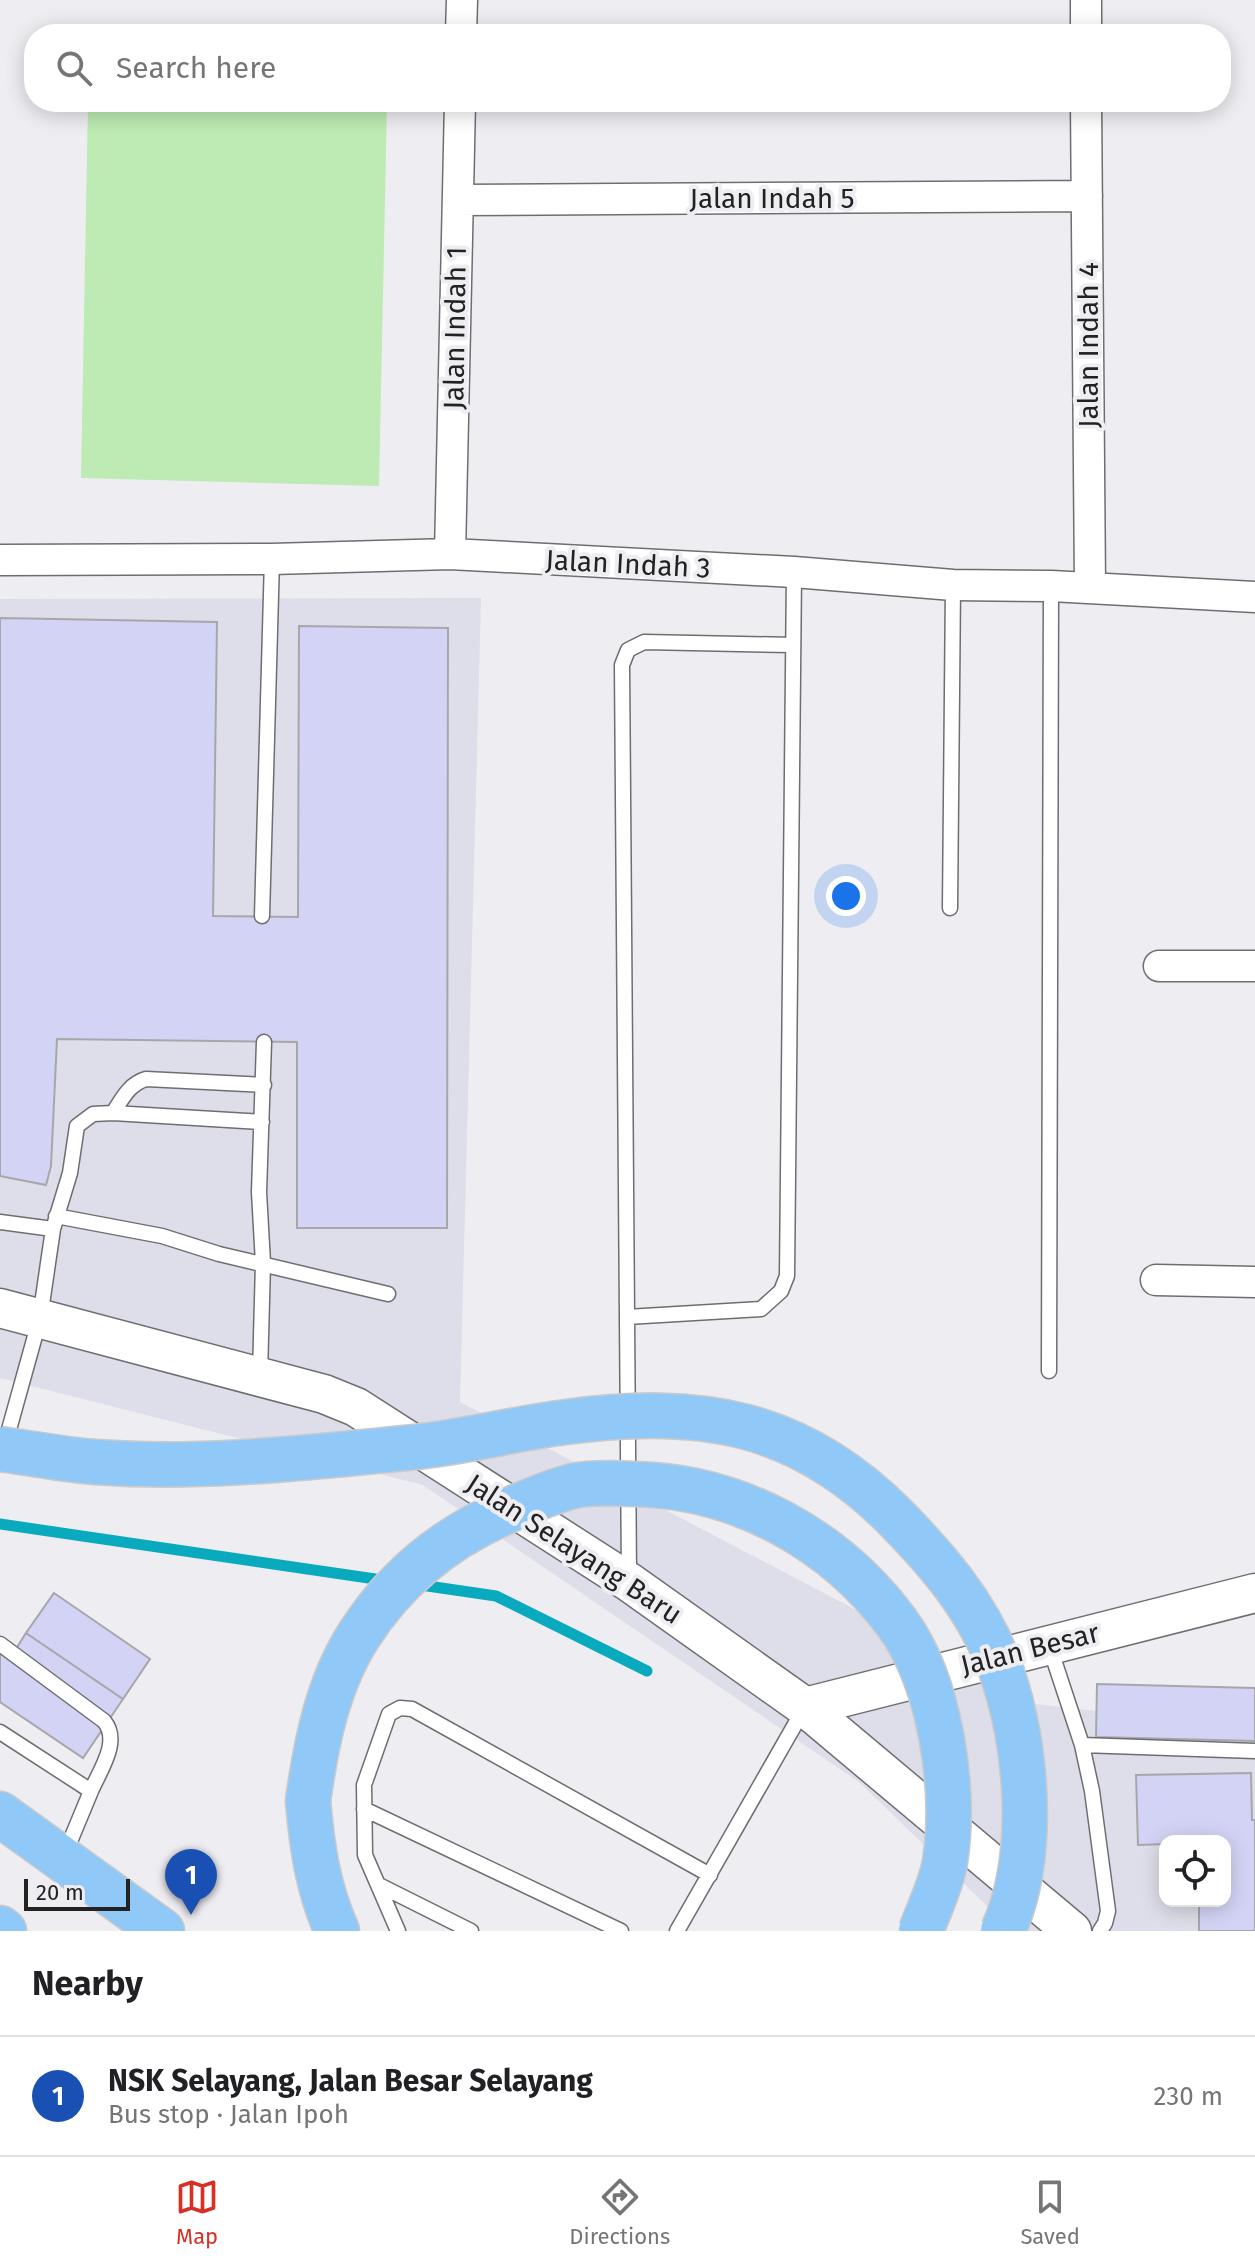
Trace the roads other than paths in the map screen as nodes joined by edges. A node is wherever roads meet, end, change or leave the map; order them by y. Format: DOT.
graph roads {
  1 [pos="462,0"];
  2 [pos="1086,0"];
  3 [pos="461,24"];
  4 [pos="1086,24"];
  5 [pos="460,112"];
  6 [pos="1086,112"];
  7 [pos="1087,196"];
  8 [pos="458,200"];
  9 [pos="450,554"];
  10 [pos="272,559"];
  11 [pos="0,560"];
  12 [pos="794,572"];
  13 [pos="953,585"];
  14 [pos="1051,586"];
  15 [pos="1090,588"];
  16 [pos="1255,597"];
  17 [pos="793,645"];
  18 [pos="950,908"];
  19 [pos="262,916"];
  20 [pos="1159,966"];
  21 [pos="1255,966"];
  22 [pos="264,1042"];
  23 [pos="264,1085"];
  24 [pos="113,1113"];
  25 [pos="262,1122"];
  26 [pos="0,1222"];
  27 [pos="55,1222"];
  28 [pos="263,1263"];
  29 [pos="1156,1280"];
  30 [pos="1255,1282"];
  31 [pos="388,1294"];
  32 [pos="0,1308"];
  33 [pos="627,1317"];
  34 [pos="40,1318"];
  35 [pos="1049,1371"];
  36 [pos="260,1379"];
  37 [pos="0,1449"];
  38 [pos="0,1464"];
  39 [pos="629,1582"];
  40 [pos="1255,1593"];
  41 [pos="1049,1643"];
  42 [pos="0,1644"];
  43 [pos="805,1707"];
  44 [pos="0,1732"];
  45 [pos="1082,1745"];
  46 [pos="1255,1751"];
  47 [pos="91,1791"];
  48 [pos="364,1809"];
  49 [pos="0,1814"];
  50 [pos="63,1859"];
  51 [pos="710,1875"];
  52 [pos="379,1885"];
  53 [pos="1065,1928"];
  54 [pos="162,1931"];
  55 [pos="337,1931"];
  56 [pos="398,1931"];
  57 [pos="471,1931"];
  58 [pos="621,1931"];
  59 [pos="677,1931"];
  60 [pos="921,1931"];
  61 [pos="1003,1931"];
  62 [pos="1100,1931"];
  1 -- 3 [label="street"];
  2 -- 4 [label="street"];
  5 -- 8 [label="street, Jalan Indah 1"];
  6 -- 7 [label="street, Jalan Indah 4"];
  7 -- 8 [label="street, Jalan Indah 5"];
  7 -- 15 [label="street, Jalan Indah 4"];
  8 -- 9 [label="street, Jalan Indah 1"];
  9 -- 10 [label="street, Jalan Indah 3"];
  9 -- 12 [label="street, Jalan Indah 3"];
  10 -- 11 [label="street, Jalan Indah 3"];
  10 -- 19 [label="lane"];
  12 -- 13 [label="street, Jalan Indah 3"];
  12 -- 17 [label="lane"];
  13 -- 14 [label="street, Jalan Indah 3"];
  13 -- 18 [label="lane"];
  14 -- 15 [label="street, Jalan Indah 3"];
  14 -- 35 [label="lane"];
  15 -- 16 [label="street, Jalan Indah 3"];
  17 -- 33 [label="lane"];
  17 -- 33 [label="lane"];
  20 -- 21 [label="street"];
  22 -- 23 [label="lane"];
  23 -- 24 [label="lane"];
  23 -- 25 [label="lane"];
  24 -- 25 [label="lane"];
  24 -- 27 [label="lane"];
  25 -- 28 [label="lane"];
  26 -- 27 [label="lane"];
  27 -- 28 [label="lane"];
  27 -- 34 [label="lane"];
  28 -- 31 [label="lane"];
  28 -- 36 [label="lane"];
  29 -- 30 [label="street"];
  32 -- 34 [label="street, Jalan Selayang Baru"];
  33 -- 39 [label="lane"];
  34 -- 36 [label="street, Jalan Selayang Baru"];
  34 -- 38 [label="lane"];
  36 -- 39 [label="street, Jalan Selayang Baru"];
  37 -- 61 [label="highway, bridge"];
  39 -- 43 [label="street, Jalan Selayang Baru"];
  40 -- 41 [label="street, Jalan Besar"];
  41 -- 43 [label="street, Jalan Besar"];
  41 -- 45 [label="lane"];
  42 -- 47 [label="lane"];
  43 -- 51 [label="lane"];
  43 -- 53 [label="street, Jalan Selayang Baru"];
  44 -- 47 [label="lane"];
  45 -- 46 [label="lane"];
  45 -- 62 [label="lane"];
  47 -- 50 [label="lane"];
  48 -- 51 [label="lane"];
  48 -- 52 [label="lane"];
  48 -- 58 [label="lane"];
  49 -- 50 [label="highway"];
  50 -- 54 [label="highway"];
  51 -- 59 [label="lane"];
  52 -- 56 [label="lane"];
  52 -- 57 [label="lane"];
  55 -- 60 [label="highway, bridge"];
}
